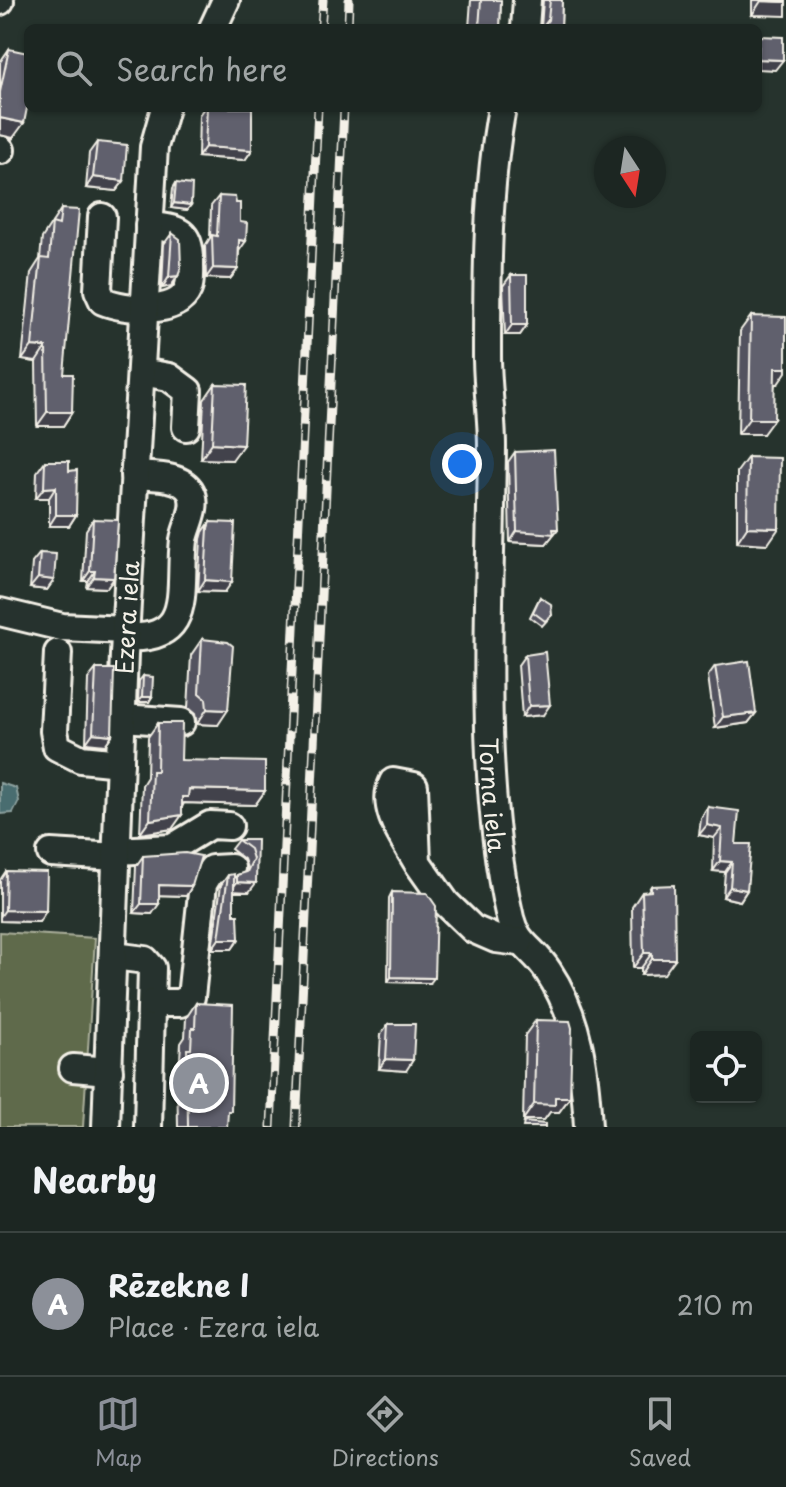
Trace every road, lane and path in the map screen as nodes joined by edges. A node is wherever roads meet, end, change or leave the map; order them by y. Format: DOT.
graph roads {
  1 [pos="226,0"];
  2 [pos="527,0"];
  3 [pos="215,24"];
  4 [pos="525,24"];
  5 [pos="164,112"];
  6 [pos="502,112"];
  7 [pos="102,217"];
  8 [pos="149,226"];
  9 [pos="144,307"];
  10 [pos="141,372"];
  11 [pos="186,427"];
  12 [pos="134,475"];
  13 [pos="0,612"];
  14 [pos="125,634"];
  15 [pos="58,653"];
  16 [pos="122,718"];
  17 [pos="181,722"];
  18 [pos="120,763"];
  19 [pos="229,826"];
  20 [pos="51,853"];
  21 [pos="117,854"];
  22 [pos="417,862"];
  23 [pos="231,868"];
  24 [pos="519,942"];
  25 [pos="114,956"];
  26 [pos="153,1003"];
  27 [pos="73,1068"];
  28 [pos="109,1071"];
  29 [pos="106,1127"];
  30 [pos="148,1127"];
  31 [pos="588,1127"];
  1 -- 3 [label="street"];
  2 -- 4 [label="street"];
  5 -- 8 [label="street, Ezera iela"];
  6 -- 24 [label="street, Torņa iela"];
  7 -- 9 [label="street"];
  8 -- 9 [label="street, Ezera iela"];
  8 -- 9 [label="street"];
  9 -- 10 [label="street, Ezera iela"];
  10 -- 11 [label="street"];
  10 -- 12 [label="street, Ezera iela"];
  12 -- 14 [label="street, Ezera iela"];
  12 -- 14 [label="street"];
  13 -- 14 [label="street"];
  14 -- 16 [label="street, Ezera iela"];
  15 -- 18 [label="street"];
  16 -- 17 [label="street"];
  16 -- 18 [label="street, Ezera iela"];
  18 -- 21 [label="street, Ezera iela"];
  19 -- 21 [label="street"];
  20 -- 21 [label="street"];
  21 -- 25 [label="street, Ezera iela"];
  22 -- 24 [label="street"];
  23 -- 26 [label="street"];
  24 -- 31 [label="street, Torņa iela"];
  25 -- 26 [label="street"];
  25 -- 28 [label="street, Ezera iela"];
  26 -- 30 [label="street"];
  27 -- 28 [label="street"];
  28 -- 29 [label="street, Ezera iela"];
}
